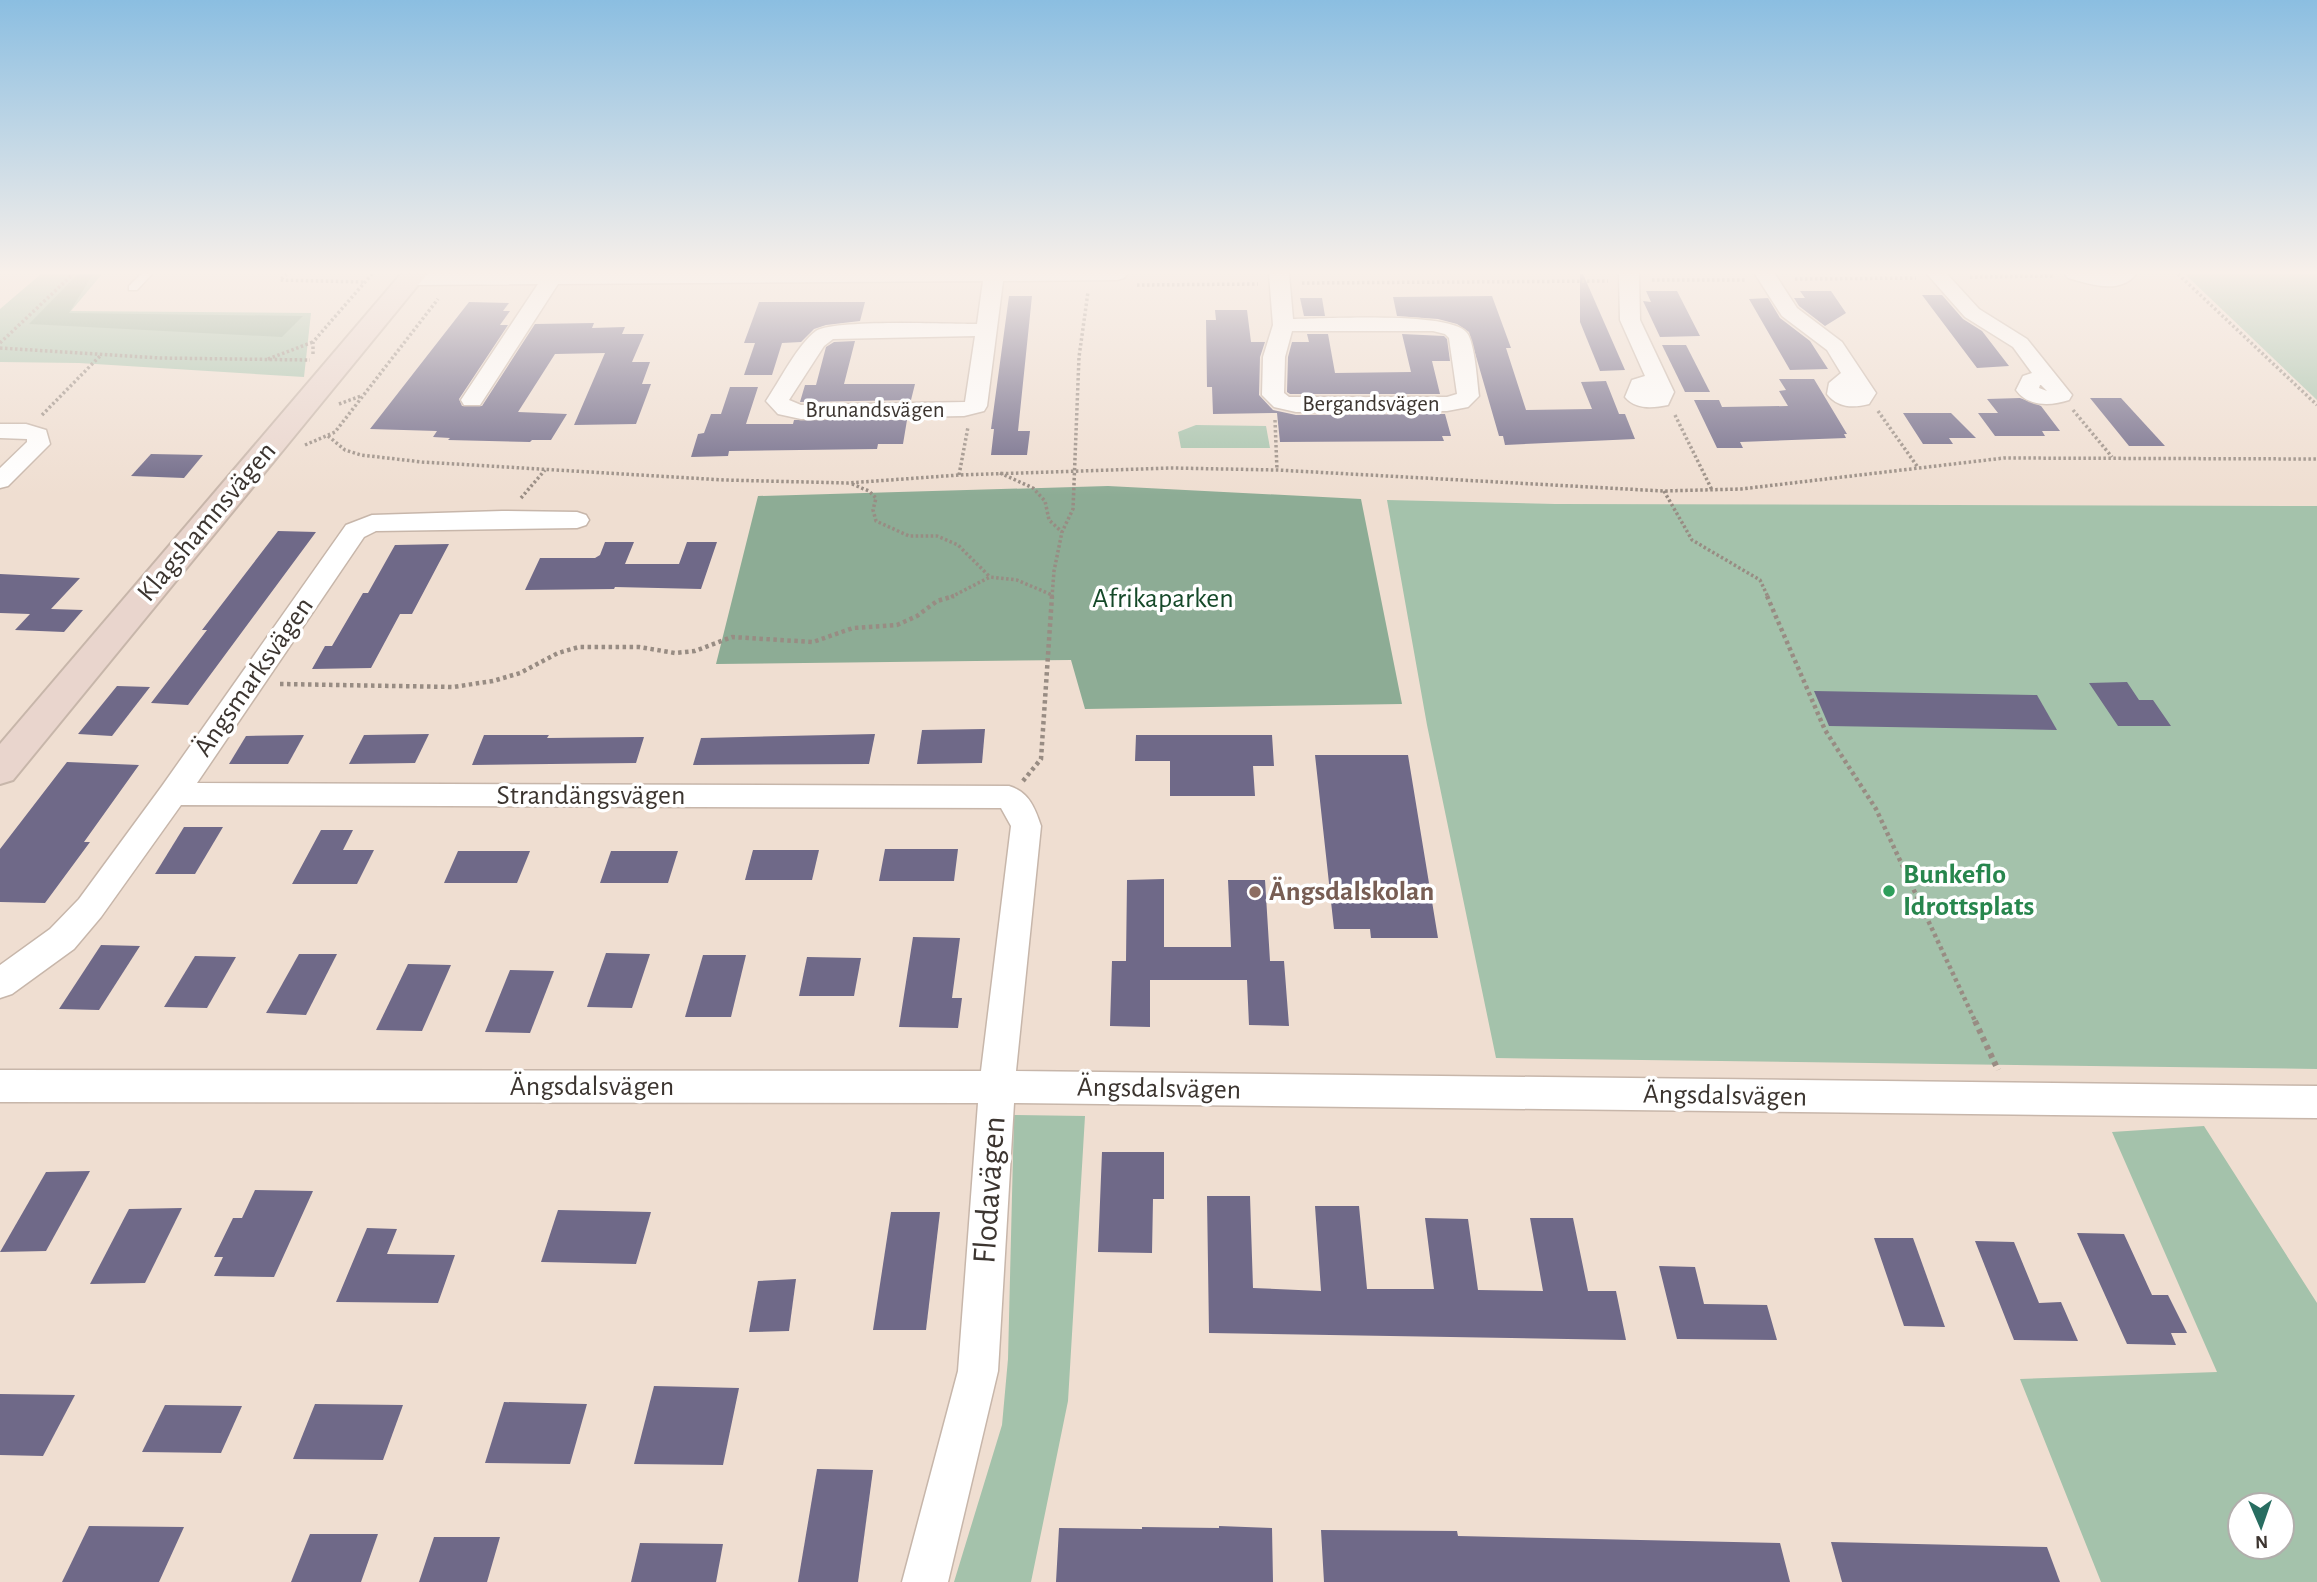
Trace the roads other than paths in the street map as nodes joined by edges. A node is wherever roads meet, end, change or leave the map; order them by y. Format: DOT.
graph roads {
  1 [pos="352,348"];
  2 [pos="508,348"];
  3 [pos="812,348"];
  4 [pos="985,348"];
  5 [pos="1276,348"];
  6 [pos="1461,348"];
  7 [pos="1643,348"];
  8 [pos="1836,348"];
  9 [pos="2024,348"];
  10 [pos="1860,384"];
  11 [pos="1660,385"];
  12 [pos="2062,395"];
  13 [pos="472,400"];
  14 [pos="0,431"];
  15 [pos="0,481"];
  16 [pos="578,520"];
  17 [pos="0,770"];
  18 [pos="173,794"];
  19 [pos="1009,797"];
  20 [pos="0,984"];
  21 [pos="0,1086"];
  22 [pos="997,1087"];
  23 [pos="2317,1102"];
  24 [pos="925,1582"];
  1 -- 17 [label="street, Klagshamnsvägen"];
  2 -- 13 [label="street"];
  3 -- 4 [label="street, Brunandsvägen"];
  5 -- 6 [label="street, Bergandsvägen"];
  7 -- 11 [label="street"];
  8 -- 10 [label="street"];
  9 -- 12 [label="street"];
  14 -- 15 [label="street"];
  16 -- 18 [label="street, Ängsmarksvägen"];
  18 -- 19 [label="street, Strandängsvägen"];
  18 -- 20 [label="street, Ängsmarksvägen"];
  19 -- 22 [label="street, Flodavägen"];
  21 -- 22 [label="street, Ängsdalsvägen"];
  22 -- 23 [label="street, Ängsdalsvägen"];
  22 -- 24 [label="street, Flodavägen"];
}
